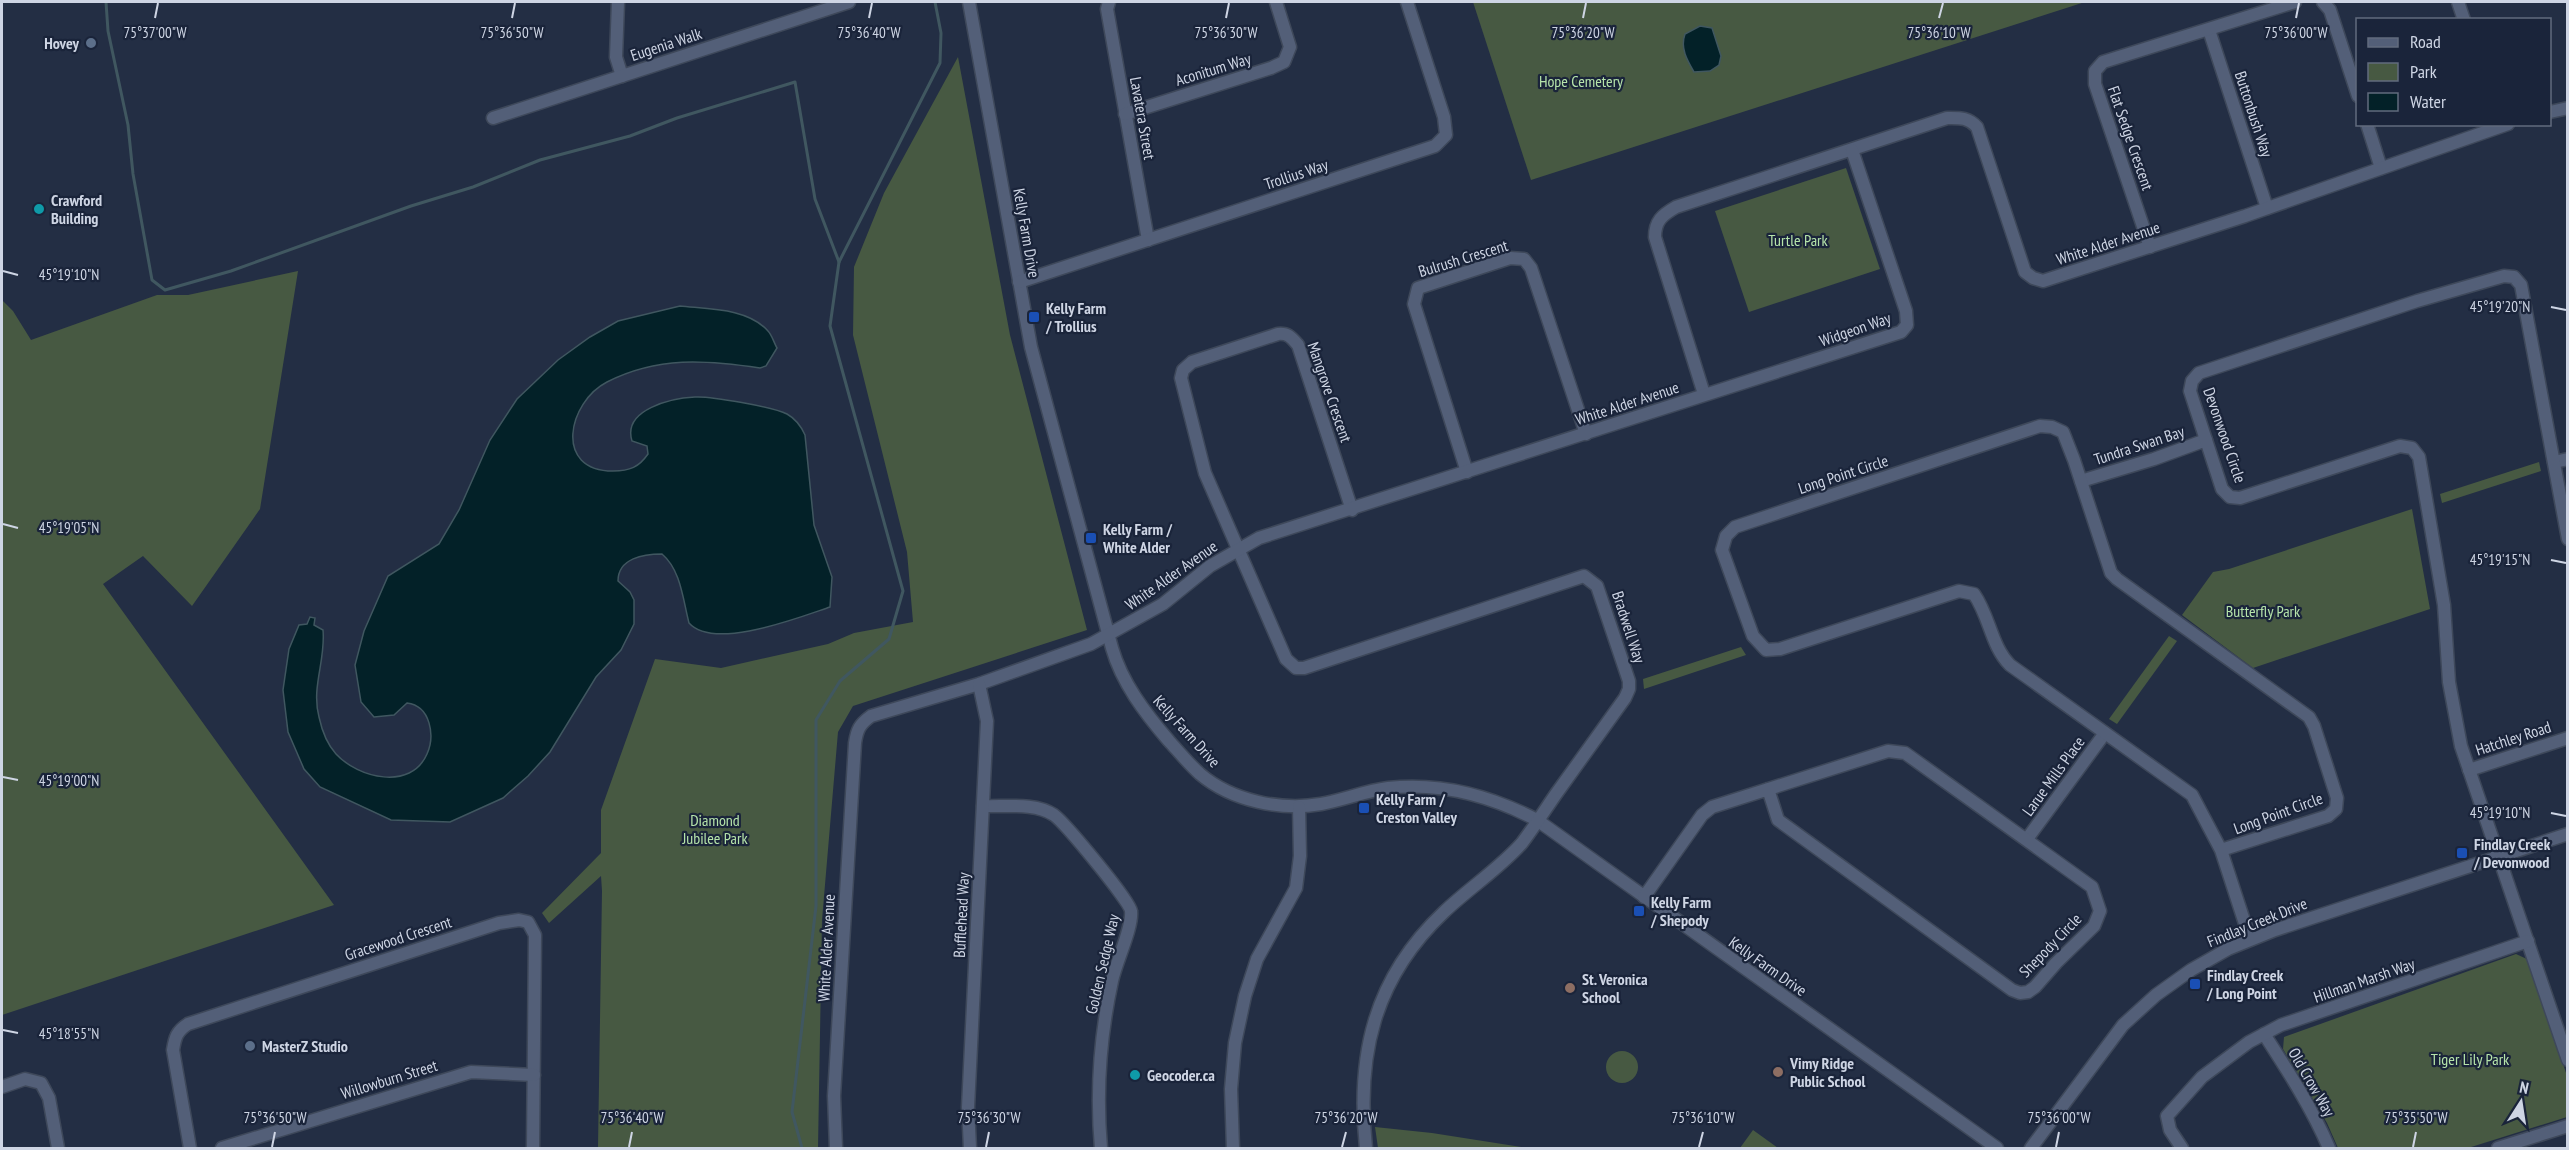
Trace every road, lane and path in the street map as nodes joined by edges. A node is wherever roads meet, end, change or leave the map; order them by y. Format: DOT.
graph roads {
  1 [pos="618,2"];
  2 [pos="849,2"];
  3 [pos="969,2"];
  4 [pos="1109,2"];
  5 [pos="1275,2"];
  6 [pos="1407,2"];
  7 [pos="2295,2"];
  8 [pos="2324,2"];
  9 [pos="2458,2"];
  10 [pos="2463,18"];
  11 [pos="2209,30"];
  12 [pos="621,76"];
  13 [pos="2356,90"];
  14 [pos="2568,108"];
  15 [pos="2551,112"];
  16 [pos="1125,114"];
  17 [pos="493,118"];
  18 [pos="2368,126"];
  19 [pos="2501,126"];
  20 [pos="1852,150"];
  21 [pos="2381,168"];
  22 [pos="2267,208"];
  23 [pos="1148,240"];
  24 [pos="2150,247"];
  25 [pos="1019,282"];
  26 [pos="1704,394"];
  27 [pos="1586,434"];
  28 [pos="2206,440"];
  29 [pos="2568,459"];
  30 [pos="2554,462"];
  31 [pos="1467,472"];
  32 [pos="2081,481"];
  33 [pos="1352,510"];
  34 [pos="2568,538"];
  35 [pos="1238,548"];
  36 [pos="1109,636"];
  37 [pos="979,684"];
  38 [pos="2105,733"];
  39 [pos="2568,738"];
  40 [pos="2469,770"];
  41 [pos="1768,789"];
  42 [pos="983,806"];
  43 [pos="1299,807"];
  44 [pos="1538,820"];
  45 [pos="2568,834"];
  46 [pos="2027,839"];
  47 [pos="2221,850"];
  48 [pos="2499,856"];
  49 [pos="1644,897"];
  50 [pos="2250,939"];
  51 [pos="2528,941"];
  52 [pos="2264,1034"];
  53 [pos="2568,1060"];
  54 [pos="534,1074"];
  55 [pos="2,1087"];
  56 [pos="2568,1126"];
  57 [pos="58,1149"];
  58 [pos="190,1149"];
  59 [pos="222,1149"];
  60 [pos="533,1149"];
  61 [pos="836,1149"];
  62 [pos="970,1149"];
  63 [pos="1101,1149"];
  64 [pos="1233,1149"];
  65 [pos="1366,1149"];
  66 [pos="1996,1149"];
  67 [pos="2031,1149"];
  68 [pos="2182,1149"];
  69 [pos="2329,1149"];
  70 [pos="2498,1149"];
  1 -- 12 [label="street"];
  2 -- 12 [label="street, Eugenia Walk"];
  3 -- 25 [label="street, Kelly Farm Drive"];
  4 -- 16 [label="street, Lavatera Street"];
  5 -- 16 [label="street, Aconitum Way"];
  6 -- 23 [label="street, Trollius Way"];
  7 -- 11 [label="street, Flat Sedge Crescent"];
  8 -- 13 [label="street"];
  9 -- 10 [label="street"];
  11 -- 22 [label="street, Buttonbush Way"];
  11 -- 24 [label="street, Flat Sedge Crescent"];
  12 -- 17 [label="street, Eugenia Walk"];
  14 -- 15 [label="street"];
  16 -- 23 [label="street, Lavatera Street"];
  18 -- 21 [label="street"];
  19 -- 21 [label="street, White Alder Avenue"];
  20 -- 24 [label="street, White Alder Avenue"];
  20 -- 26 [label="street, White Alder Avenue"];
  20 -- 26 [label="street, Widgeon Way"];
  21 -- 22 [label="street, White Alder Avenue"];
  22 -- 24 [label="street, White Alder Avenue"];
  23 -- 25 [label="street, Trollius Way"];
  25 -- 36 [label="street, Kelly Farm Drive"];
  26 -- 27 [label="street, White Alder Avenue"];
  27 -- 31 [label="street, White Alder Avenue"];
  27 -- 31 [label="street, Bulrush Crescent"];
  28 -- 30 [label="street, Devonwood Circle"];
  28 -- 32 [label="street, Tundra Swan Bay"];
  28 -- 40 [label="street, Devonwood Circle"];
  29 -- 30 [label="street"];
  30 -- 34 [label="street, Devonwood Circle"];
  31 -- 33 [label="street, White Alder Avenue"];
  32 -- 38 [label="street, Long Point Circle"];
  32 -- 47 [label="street, Long Point Circle"];
  33 -- 35 [label="street, White Alder Avenue"];
  33 -- 35 [label="street, Mangrove Crescent"];
  35 -- 36 [label="street, White Alder Avenue"];
  35 -- 44 [label="street, Bradwell Way"];
  36 -- 37 [label="street, White Alder Avenue"];
  36 -- 43 [label="street, Kelly Farm Drive"];
  37 -- 42 [label="street, Bufflehead Way"];
  37 -- 61 [label="street, White Alder Avenue"];
  38 -- 46 [label="street, Larue Mills Place"];
  38 -- 47 [label="street, Long Point Circle"];
  39 -- 40 [label="street, Hatchley Road"];
  40 -- 48 [label="street, Devonwood Circle"];
  41 -- 46 [label="street, Shepody Circle"];
  41 -- 46 [label="street, Shepody Circle"];
  41 -- 49 [label="street, Shepody Circle"];
  42 -- 62 [label="street, Bufflehead Way"];
  42 -- 63 [label="street, Golden Sedge Way"];
  43 -- 44 [label="street, Kelly Farm Drive"];
  43 -- 64 [label="street"];
  44 -- 49 [label="street, Kelly Farm Drive"];
  44 -- 65 [label="street, Bradwell Way"];
  45 -- 48 [label="street, Findlay Creek Drive"];
  47 -- 50 [label="street, Long Point Circle"];
  48 -- 50 [label="street, Findlay Creek Drive"];
  48 -- 51 [label="street, Devonwood Circle"];
  49 -- 66 [label="street, Kelly Farm Drive"];
  50 -- 67 [label="street, Findlay Creek Drive"];
  51 -- 52 [label="street, Hillman Marsh Way"];
  51 -- 53 [label="street, Devonwood Circle"];
  52 -- 68 [label="street, Hillman Marsh Way"];
  52 -- 69 [label="street, Old Crow Way"];
  54 -- 58 [label="street, Gracewood Crescent"];
  54 -- 59 [label="street, Willowburn Street"];
  54 -- 60 [label="street, Gracewood Crescent"];
  55 -- 57 [label="street"];
  56 -- 70 [label="street"];
}
